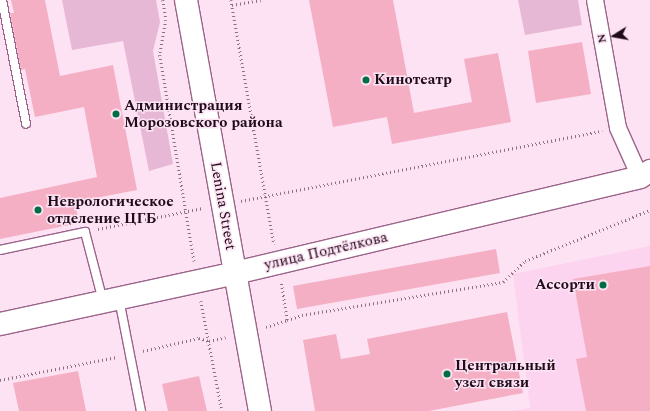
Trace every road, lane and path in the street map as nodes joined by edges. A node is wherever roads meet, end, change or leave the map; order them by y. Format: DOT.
graph roads {
  1 [pos="2,0"];
  2 [pos="163,0"];
  3 [pos="186,0"];
  4 [pos="231,0"];
  5 [pos="261,0"];
  6 [pos="595,0"];
  7 [pos="232,5"];
  8 [pos="26,124"];
  9 [pos="618,128"];
  10 [pos="645,174"];
  11 [pos="181,180"];
  12 [pos="266,196"];
  13 [pos="223,204"];
  14 [pos="650,210"];
  15 [pos="85,232"];
  16 [pos="0,250"];
  17 [pos="277,262"];
  18 [pos="235,273"];
  19 [pos="111,300"];
  20 [pos="287,320"];
  21 [pos="0,324"];
  22 [pos="246,332"];
  23 [pos="141,411"];
  24 [pos="260,411"];
  1 -- 8 [label="lane"];
  2 -- 11 [label="path"];
  3 -- 13 [label="main road, Lenina Street"];
  4 -- 7 [label="path"];
  5 -- 7 [label="path"];
  6 -- 9 [label="street"];
  7 -- 12 [label="path"];
  9 -- 10 [label="street"];
  9 -- 12 [label="path"];
  10 -- 17 [label="main road, улица Подтёлкова"];
  12 -- 13 [label="path"];
  12 -- 17 [label="path"];
  13 -- 15 [label="path"];
  13 -- 18 [label="main road, Lenina Street"];
  14 -- 20 [label="path"];
  15 -- 16 [label="lane"];
  15 -- 19 [label="lane"];
  17 -- 18 [label="main road, улица Подтёлкова"];
  17 -- 20 [label="path"];
  18 -- 19 [label="main road, улица Подтёлкова"];
  18 -- 22 [label="main road, Lenina Street"];
  19 -- 21 [label="main road, улица Подтёлкова"];
  19 -- 23 [label="lane"];
  20 -- 22 [label="path"];
  22 -- 24 [label="main road, Lenina Street"];
}
